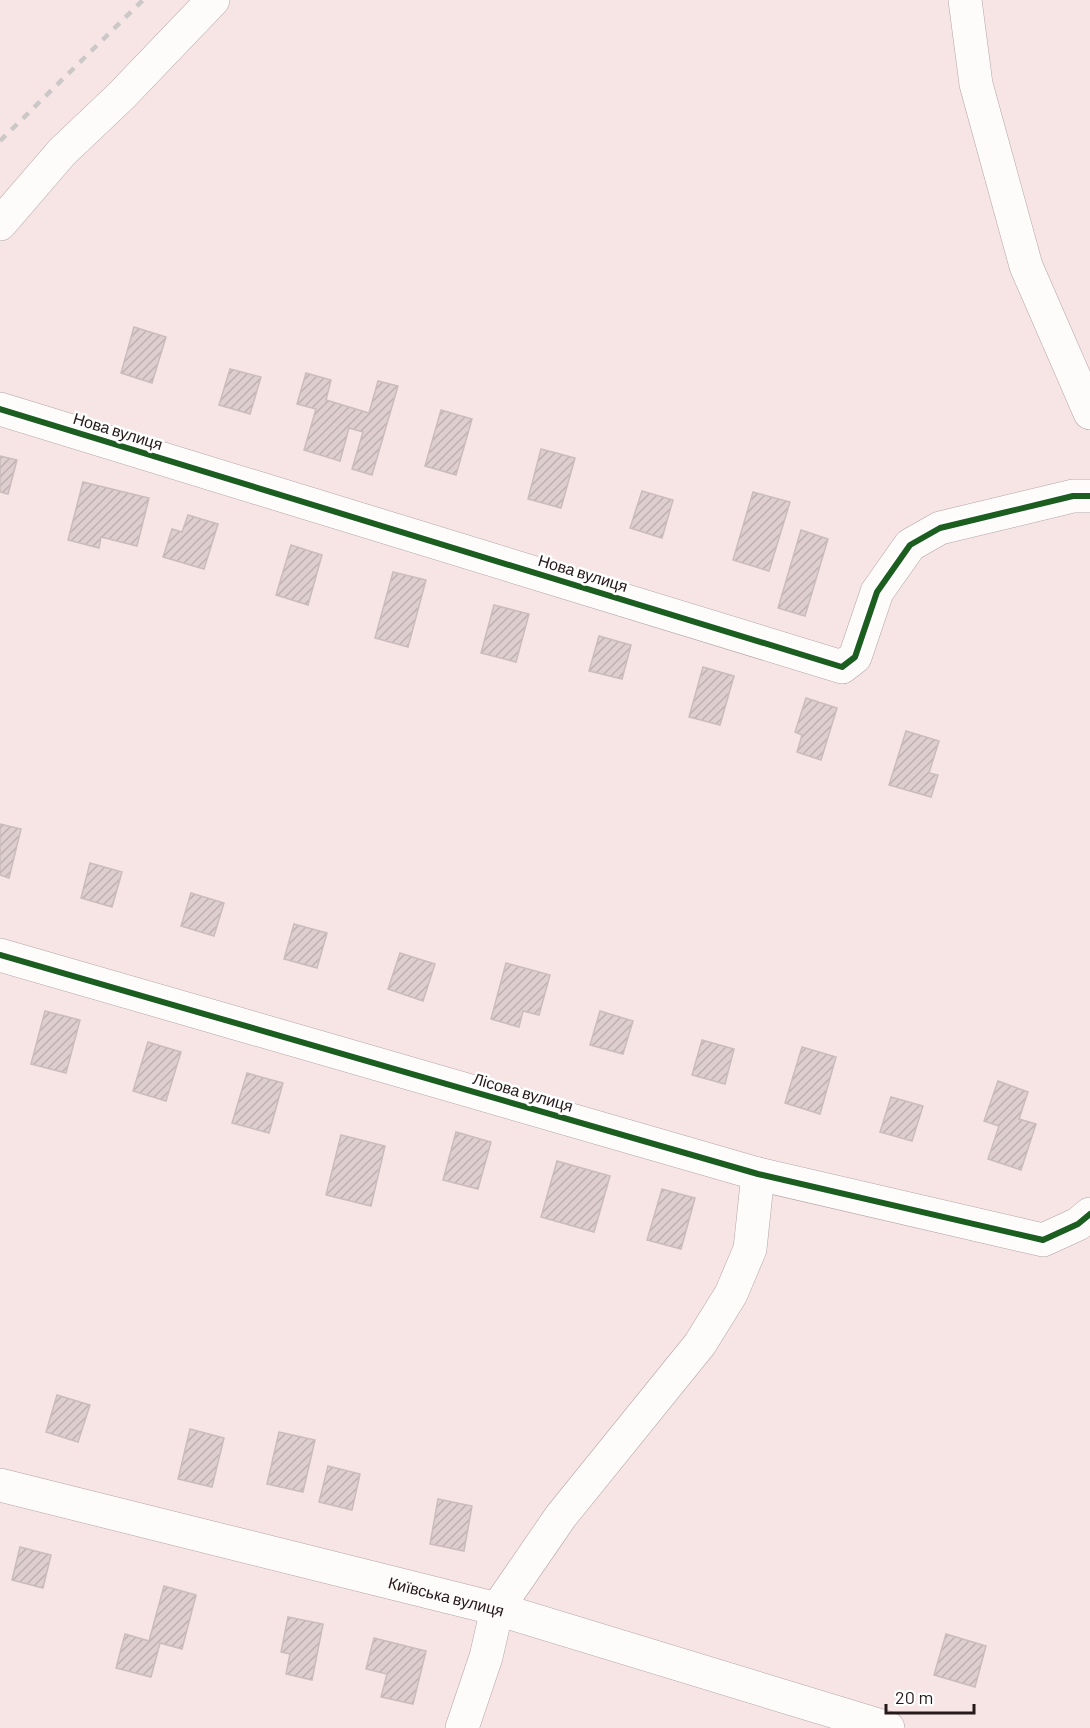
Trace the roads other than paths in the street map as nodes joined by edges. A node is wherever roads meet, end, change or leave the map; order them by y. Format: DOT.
graph roads {
  1 [pos="213,0"];
  2 [pos="965,0"];
  3 [pos="0,224"];
  4 [pos="0,409"];
  5 [pos="1090,413"];
  6 [pos="1090,496"];
  7 [pos="0,955"];
  8 [pos="758,1174"];
  9 [pos="1090,1214"];
  10 [pos="0,1485"];
  11 [pos="497,1610"];
  12 [pos="462,1728"];
  13 [pos="888,1728"];
  1 -- 3 [label="street"];
  2 -- 5 [label="street"];
  4 -- 6 [label="street, Нова вулиця"];
  7 -- 8 [label="street, Лісова вулиця"];
  8 -- 9 [label="street, Лісова вулиця"];
  8 -- 11 [label="street"];
  10 -- 11 [label="street, Київська вулиця"];
  11 -- 12 [label="street"];
  11 -- 13 [label="street, Київська вулиця"];
}
